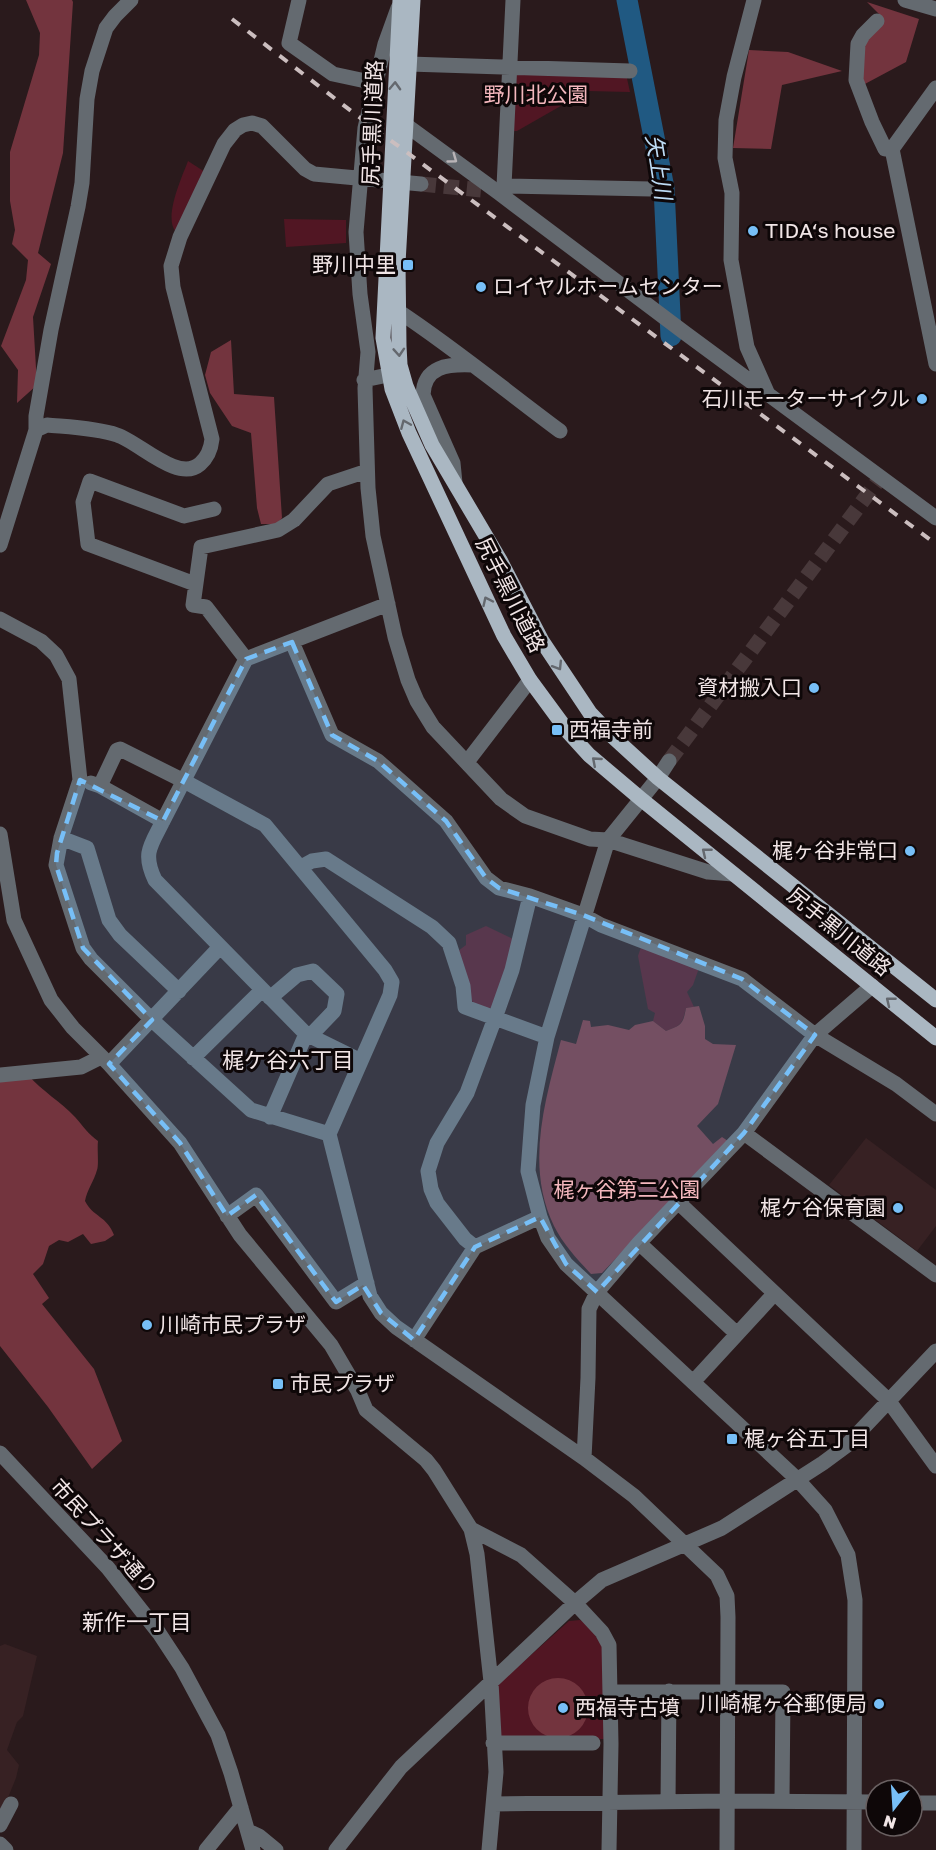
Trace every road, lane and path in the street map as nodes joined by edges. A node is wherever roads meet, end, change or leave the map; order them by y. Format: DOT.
graph roads {
  1 [pos="131,0"];
  2 [pos="299,0"];
  3 [pos="513,0"];
  4 [pos="754,0"];
  5 [pos="905,0"];
  6 [pos="404,2"];
  7 [pos="936,9"];
  8 [pos="877,21"];
  9 [pos="409,64"];
  10 [pos="510,67"];
  11 [pos="630,71"];
  12 [pos="375,82"];
  13 [pos="936,88"];
  14 [pos="406,125"];
  15 [pos="885,149"];
  16 [pos="360,179"];
  17 [pos="398,181"];
  18 [pos="421,184"];
  19 [pos="502,189"];
  20 [pos="651,189"];
  21 [pos="481,190"];
  22 [pos="929,289"];
  23 [pos="398,311"];
  24 [pos="936,364"];
  25 [pos="472,365"];
  26 [pos="388,375"];
  27 [pos="364,380"];
  28 [pos="767,392"];
  29 [pos="36,430"];
  30 [pos="560,431"];
  31 [pos="367,471"];
  32 [pos="455,483"];
  33 [pos="214,509"];
  34 [pos="936,518"];
  35 [pos="0,545"];
  36 [pos="195,584"];
  37 [pos="388,604"];
  38 [pos="0,619"];
  39 [pos="292,642"];
  40 [pos="246,659"];
  41 [pos="530,680"];
  42 [pos="669,761"];
  43 [pos="467,762"];
  44 [pos="658,778"];
  45 [pos="80,780"];
  46 [pos="184,781"];
  47 [pos="100,786"];
  48 [pos="641,799"];
  49 [pos="163,821"];
  50 [pos="0,834"];
  51 [pos="61,838"];
  52 [pos="608,840"];
  53 [pos="301,867"];
  54 [pos="733,874"];
  55 [pos="530,896"];
  56 [pos="583,915"];
  57 [pos="220,947"];
  58 [pos="872,986"];
  59 [pos="179,992"];
  60 [pos="266,994"];
  61 [pos="936,1000"];
  62 [pos="495,1018"];
  63 [pos="152,1020"];
  64 [pos="308,1035"];
  65 [pos="815,1035"];
  66 [pos="547,1037"];
  67 [pos="936,1038"];
  68 [pos="193,1058"];
  69 [pos="105,1060"];
  70 [pos="361,1061"];
  71 [pos="0,1075"];
  72 [pos="936,1114"];
  73 [pos="270,1117"];
  74 [pos="744,1133"];
  75 [pos="329,1134"];
  76 [pos="679,1203"];
  77 [pos="227,1216"];
  78 [pos="540,1217"];
  79 [pos="639,1243"];
  80 [pos="475,1247"];
  81 [pos="936,1275"];
  82 [pos="367,1283"];
  83 [pos="597,1292"];
  84 [pos="774,1294"];
  85 [pos="736,1333"];
  86 [pos="414,1340"];
  87 [pos="936,1351"];
  88 [pos="694,1381"];
  89 [pos="888,1400"];
  90 [pos="584,1458"];
  91 [pos="2,1460"];
  92 [pos="936,1466"];
  93 [pos="797,1479"];
  94 [pos="471,1529"];
  95 [pos="686,1544"];
  96 [pos="574,1603"];
  97 [pos="491,1682"];
  98 [pos="728,1690"];
  99 [pos="669,1691"];
  100 [pos="611,1692"];
  101 [pos="493,1743"];
  102 [pos="593,1743"];
  103 [pos="727,1801"];
  104 [pos="782,1801"];
  105 [pos="668,1802"];
  106 [pos="854,1802"];
  107 [pos="864,1802"];
  108 [pos="11,1804"];
  109 [pos="494,1804"];
  110 [pos="609,1804"];
  111 [pos="241,1807"];
  112 [pos="0,1825"];
  113 [pos="250,1839"];
  114 [pos="0,1844"];
  115 [pos="6,1850"];
  116 [pos="206,1850"];
  117 [pos="240,1850"];
  118 [pos="276,1850"];
  119 [pos="336,1850"];
  120 [pos="489,1850"];
  121 [pos="609,1850"];
  122 [pos="727,1850"];
  123 [pos="854,1850"];
  1 -- 29 [label="street"];
  2 -- 12 [label="street"];
  3 -- 10 [label="street"];
  4 -- 28 [label="street"];
  5 -- 7 [label="street"];
  6 -- 9 [label="main road, 尻手黒川道路"];
  6 -- 12 [label="street"];
  17 -- 6 [label="main road, 尻手黒川道路, one-way"];
  8 -- 15 [label="street"];
  9 -- 10 [label="street"];
  9 -- 14 [label="main road, 尻手黒川道路"];
  10 -- 11 [label="street"];
  10 -- 19 [label="street"];
  12 -- 16 [label="street"];
  13 -- 22 [label="street"];
  14 -- 17 [label="main road, 尻手黒川道路"];
  14 -- 19 [label="street, one-way"];
  16 -- 17 [label="street"];
  16 -- 27 [label="street"];
  16 -- 29 [label="street"];
  17 -- 18 [label="street"];
  17 -- 23 [label="main road, 尻手黒川道路"];
  17 -- 26 [label="main road, 尻手黒川道路"];
  19 -- 20 [label="street"];
  19 -- 21 [label="street"];
  19 -- 28 [label="street"];
  22 -- 24 [label="street"];
  23 -- 25 [label="street"];
  23 -- 32 [label="main road, 尻手黒川道路, one-way"];
  25 -- 30 [label="street"];
  25 -- 32 [label="street"];
  26 -- 27 [label="street"];
  41 -- 26 [label="main road, 尻手黒川道路, one-way"];
  27 -- 31 [label="street"];
  28 -- 34 [label="street"];
  29 -- 35 [label="street"];
  31 -- 36 [label="street"];
  31 -- 37 [label="street"];
  32 -- 44 [label="main road, 尻手黒川道路, one-way"];
  33 -- 36 [label="street"];
  36 -- 40 [label="street"];
  37 -- 39 [label="street"];
  37 -- 43 [label="street"];
  38 -- 45 [label="street"];
  39 -- 40 [label="street"];
  39 -- 55 [label="street"];
  40 -- 46 [label="street"];
  41 -- 43 [label="street"];
  48 -- 41 [label="main road, 尻手黒川道路, one-way"];
  42 -- 44 [label="street"];
  43 -- 52 [label="street"];
  44 -- 48 [label="street"];
  44 -- 61 [label="main road, 尻手黒川道路"];
  45 -- 47 [label="street"];
  45 -- 51 [label="street"];
  46 -- 47 [label="street"];
  46 -- 49 [label="street"];
  46 -- 53 [label="street"];
  47 -- 49 [label="street"];
  48 -- 52 [label="street"];
  54 -- 48 [label="main road, 尻手黒川道路, one-way"];
  49 -- 57 [label="street"];
  50 -- 69 [label="street"];
  51 -- 59 [label="street"];
  51 -- 63 [label="street"];
  52 -- 54 [label="street"];
  52 -- 56 [label="street"];
  53 -- 62 [label="street"];
  53 -- 70 [label="street"];
  54 -- 58 [label="main road, 尻手黒川道路"];
  55 -- 56 [label="street"];
  55 -- 62 [label="street"];
  56 -- 65 [label="street"];
  56 -- 66 [label="street"];
  57 -- 59 [label="street"];
  57 -- 60 [label="street"];
  58 -- 65 [label="street"];
  67 -- 58 [label="main road, 尻手黒川道路, one-way"];
  59 -- 63 [label="street"];
  60 -- 64 [label="street"];
  60 -- 64 [label="street"];
  60 -- 68 [label="street"];
  62 -- 66 [label="street"];
  62 -- 80 [label="street"];
  63 -- 68 [label="street"];
  63 -- 69 [label="street"];
  64 -- 70 [label="street"];
  64 -- 73 [label="street"];
  65 -- 72 [label="street"];
  65 -- 74 [label="street"];
  66 -- 78 [label="street"];
  68 -- 73 [label="street"];
  69 -- 71 [label="street"];
  69 -- 77 [label="street"];
  70 -- 75 [label="street"];
  73 -- 75 [label="street"];
  74 -- 76 [label="street"];
  74 -- 81 [label="street"];
  75 -- 82 [label="street"];
  76 -- 79 [label="street"];
  76 -- 84 [label="street"];
  77 -- 82 [label="street"];
  77 -- 94 [label="street"];
  78 -- 80 [label="street"];
  78 -- 83 [label="street"];
  79 -- 83 [label="street"];
  79 -- 85 [label="street"];
  80 -- 86 [label="street"];
  82 -- 86 [label="street"];
  83 -- 88 [label="street"];
  83 -- 90 [label="street"];
  84 -- 85 [label="street"];
  84 -- 89 [label="street"];
  85 -- 88 [label="street"];
  86 -- 90 [label="street"];
  87 -- 89 [label="street"];
  88 -- 93 [label="street"];
  89 -- 92 [label="street"];
  89 -- 93 [label="street"];
  90 -- 95 [label="street"];
  91 -- 111 [label="street, 市民プラザ通り"];
  93 -- 95 [label="street"];
  93 -- 106 [label="street"];
  94 -- 96 [label="street"];
  94 -- 97 [label="street"];
  95 -- 96 [label="street"];
  95 -- 98 [label="street"];
  96 -- 97 [label="street"];
  96 -- 100 [label="street"];
  97 -- 101 [label="street"];
  97 -- 119 [label="street"];
  98 -- 99 [label="street"];
  98 -- 103 [label="street"];
  98 -- 104 [label="street"];
  99 -- 100 [label="street"];
  99 -- 105 [label="street"];
  100 -- 110 [label="street"];
  101 -- 102 [label="street"];
  101 -- 109 [label="street"];
  103 -- 104 [label="street"];
  103 -- 105 [label="street"];
  103 -- 122 [label="street"];
  104 -- 106 [label="street"];
  105 -- 110 [label="street"];
  106 -- 107 [label="street"];
  106 -- 123 [label="street"];
  108 -- 112 [label="street"];
  109 -- 110 [label="street"];
  109 -- 120 [label="street"];
  110 -- 121 [label="street"];
  111 -- 113 [label="street, 市民プラザ通り"];
  111 -- 116 [label="street"];
  113 -- 117 [label="street"];
  113 -- 118 [label="street"];
  114 -- 115 [label="street"];
}
